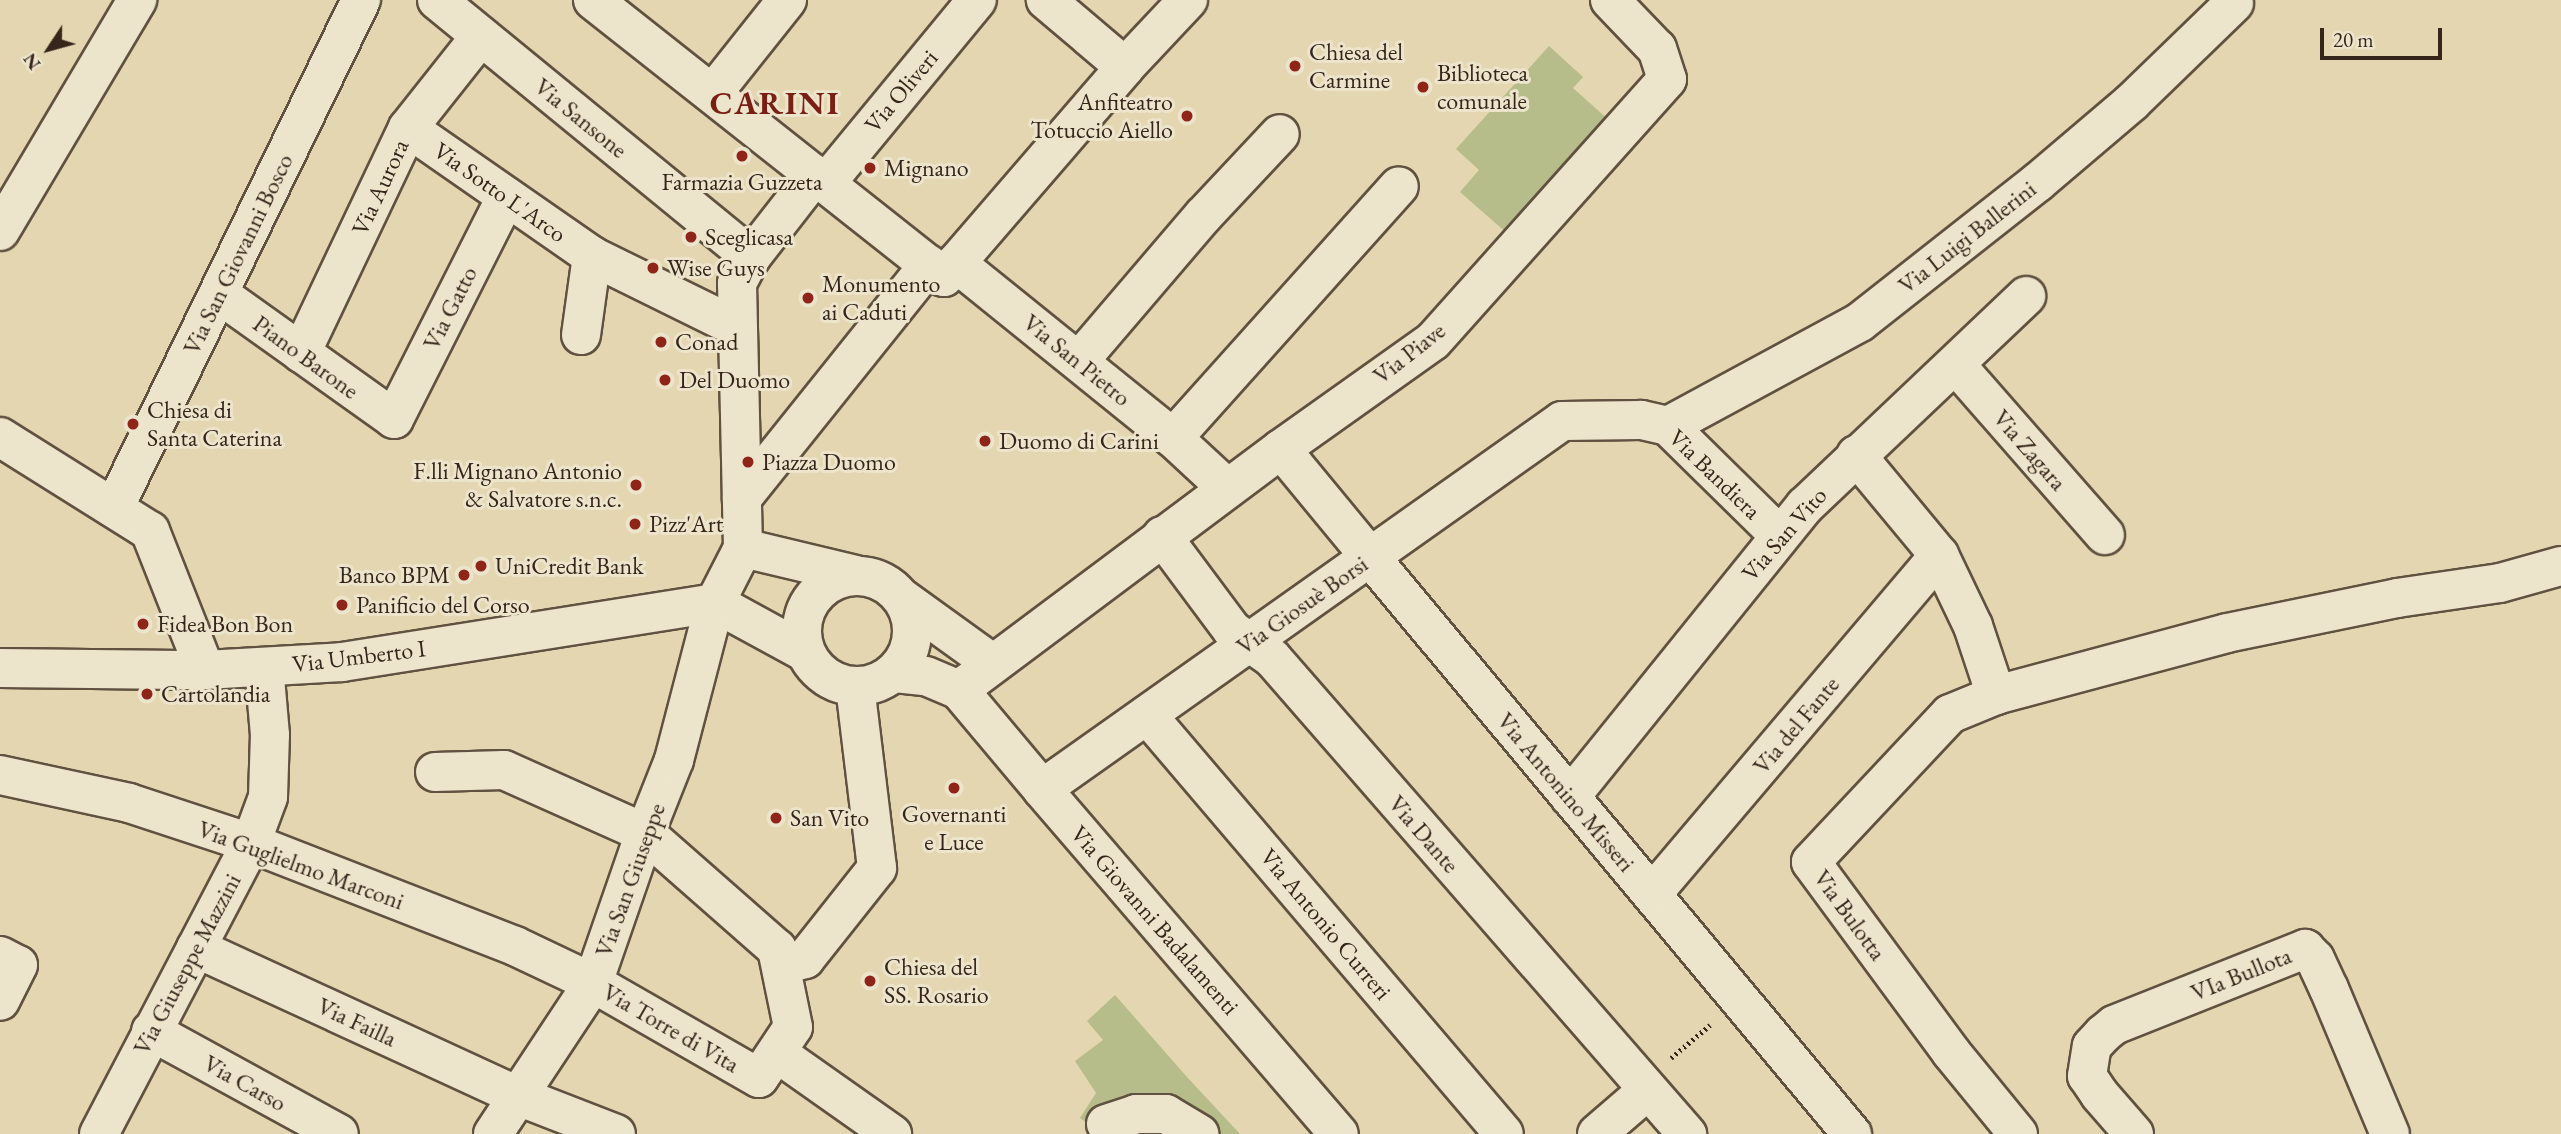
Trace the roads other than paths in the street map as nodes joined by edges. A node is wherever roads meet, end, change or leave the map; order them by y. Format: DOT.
graph roads {
  1 [pos="136,0"];
  2 [pos="361,0"];
  3 [pos="437,0"];
  4 [pos="787,0"];
  5 [pos="977,0"];
  6 [pos="1046,0"];
  7 [pos="1188,0"];
  8 [pos="1610,0"];
  9 [pos="2234,3"];
  10 [pos="613,5"];
  11 [pos="481,36"];
  12 [pos="1125,67"];
  13 [pos="713,93"];
  14 [pos="408,128"];
  15 [pos="1280,134"];
  16 [pos="809,170"];
  17 [pos="1399,186"];
  18 [pos="506,197"];
  19 [pos="0,231"];
  20 [pos="738,246"];
  21 [pos="592,256"];
  22 [pos="943,268"];
  23 [pos="219,294"];
  24 [pos="2025,296"];
  25 [pos="736,327"];
  26 [pos="581,335"];
  27 [pos="301,353"];
  28 [pos="1079,361"];
  29 [pos="1956,365"];
  30 [pos="394,419"];
  31 [pos="1562,422"];
  32 [pos="1668,426"];
  33 [pos="0,436"];
  34 [pos="1173,438"];
  35 [pos="1281,449"];
  36 [pos="1856,455"];
  37 [pos="1227,488"];
  38 [pos="742,498"];
  39 [pos="114,508"];
  40 [pos="2105,535"];
  41 [pos="1162,536"];
  42 [pos="1780,536"];
  43 [pos="743,548"];
  44 [pos="1939,555"];
  45 [pos="1370,557"];
  46 [pos="2561,566"];
  47 [pos="856,575"];
  48 [pos="903,599"];
  49 [pos="715,603"];
  50 [pos="1250,642"];
  51 [pos="805,652"];
  52 [pos="993,664"];
  53 [pos="264,667"];
  54 [pos="0,668"];
  55 [pos="205,670"];
  56 [pos="895,673"];
  57 [pos="855,686"];
  58 [pos="1996,695"];
  59 [pos="965,698"];
  60 [pos="1147,715"];
  61 [pos="435,772"];
  62 [pos="0,775"];
  63 [pos="1042,789"];
  64 [pos="1570,797"];
  65 [pos="645,832"];
  66 [pos="251,843"];
  67 [pos="1652,894"];
  68 [pos="196,948"];
  69 [pos="0,956"];
  70 [pos="781,965"];
  71 [pos="593,983"];
  72 [pos="0,1001"];
  73 [pos="151,1031"];
  74 [pos="777,1053"];
  75 [pos="1645,1087"];
  76 [pos="518,1096"];
  77 [pos="1106,1124"];
  78 [pos="99,1134"];
  79 [pos="339,1134"];
  80 [pos="493,1134"];
  81 [pos="616,1134"];
  82 [pos="892,1134"];
  83 [pos="1199,1134"];
  84 [pos="1339,1134"];
  85 [pos="1504,1134"];
  86 [pos="1597,1134"];
  87 [pos="1687,1134"];
  88 [pos="1852,1134"];
  89 [pos="2018,1134"];
  90 [pos="2134,1134"];
  91 [pos="2390,1134"];
  1 -- 19 [label="street"];
  2 -- 23 [label="street, Via San Giovanni Bosco"];
  3 -- 11 [label="street, Via Sansone"];
  4 -- 13 [label="street"];
  5 -- 16 [label="street, Via Oliveri"];
  6 -- 12 [label="street"];
  7 -- 12 [label="street"];
  8 -- 35 [label="street, Via Piave"];
  9 -- 32 [label="street, Via Luigi Ballerini"];
  10 -- 13 [label="street, Via San Pietro"];
  11 -- 14 [label="street, Via Aurora"];
  11 -- 20 [label="street, Via Sansone"];
  12 -- 22 [label="street"];
  13 -- 16 [label="street, Via San Pietro"];
  14 -- 18 [label="street, Via Sotto L'Arco"];
  14 -- 27 [label="street, Via Aurora"];
  15 -- 28 [label="street"];
  16 -- 20 [label="street"];
  16 -- 22 [label="street, Via San Pietro"];
  17 -- 34 [label="street"];
  18 -- 21 [label="street, Via Sotto L'Arco"];
  18 -- 30 [label="street, Via Gatto"];
  20 -- 25 [label="street"];
  21 -- 25 [label="street, Via Sotto L'Arco"];
  21 -- 26 [label="street"];
  22 -- 28 [label="street, Via San Pietro"];
  22 -- 38 [label="street"];
  23 -- 27 [label="street, Piano Barone"];
  23 -- 39 [label="street, Via San Giovanni Bosco"];
  24 -- 29 [label="street, Via San Vito"];
  25 -- 38 [label="street"];
  27 -- 30 [label="street, Piano Barone"];
  28 -- 34 [label="street, Via San Pietro"];
  29 -- 36 [label="street, Via San Vito"];
  29 -- 40 [label="street, Via Zagara"];
  31 -- 32 [label="street, Via Bandiera"];
  31 -- 45 [label="street, Via Giosuè Borsi"];
  32 -- 42 [label="street, Via Bandiera"];
  33 -- 39 [label="street"];
  34 -- 37 [label="street, Via San Pietro"];
  35 -- 37 [label="street, Via Piave"];
  35 -- 45 [label="street, Via Antonino Misseri"];
  36 -- 42 [label="street, Via San Vito"];
  36 -- 44 [label="street"];
  37 -- 41 [label="street, Via Piave"];
  38 -- 43 [label="street"];
  39 -- 55 [label="street"];
  41 -- 50 [label="street, Via Dante"];
  41 -- 52 [label="street, Via Piave"];
  42 -- 64 [label="street, Via San Vito"];
  43 -- 47 [label="street"];
  43 -- 49 [label="street"];
  44 -- 58 [label="street"];
  44 -- 67 [label="street, Via del Fante"];
  45 -- 50 [label="street, Via Giosuè Borsi"];
  45 -- 64 [label="street, Via Antonino Misseri"];
  46 -- 58 [label="street"];
  47 -- 48 [label="street"];
  47 -- 51 [label="street"];
  48 -- 52 [label="street"];
  48 -- 56 [label="street"];
  49 -- 51 [label="street"];
  49 -- 53 [label="street, Via Umberto I"];
  49 -- 65 [label="street, Via San Giuseppe"];
  50 -- 60 [label="street, Via Giosuè Borsi"];
  50 -- 75 [label="street, Via Dante"];
  51 -- 57 [label="street"];
  52 -- 59 [label="street, Via Piave"];
  53 -- 55 [label="street, Via Umberto I"];
  53 -- 66 [label="street, Via Giuseppe Mazzini"];
  54 -- 55 [label="street, Via Umberto I"];
  56 -- 57 [label="street"];
  56 -- 59 [label="street"];
  57 -- 70 [label="street"];
  58 -- 89 [label="street, Via Bulotta"];
  59 -- 63 [label="street, Via Giovanni Badalamenti"];
  60 -- 63 [label="street, Via Giosuè Borsi"];
  60 -- 85 [label="street, Via Antonio Curreri"];
  61 -- 65 [label="street"];
  62 -- 66 [label="street, Via Guglielmo Marconi"];
  63 -- 84 [label="street, Via Giovanni Badalamenti"];
  64 -- 67 [label="street, Via Antonino Misseri"];
  65 -- 70 [label="street"];
  65 -- 71 [label="street, Via San Giuseppe"];
  66 -- 68 [label="street, Via Giuseppe Mazzini"];
  66 -- 71 [label="street, Via Guglielmo Marconi"];
  67 -- 88 [label="street, Via Antonino Misseri"];
  68 -- 73 [label="street, Via Giuseppe Mazzini"];
  68 -- 76 [label="street, Via Failla"];
  69 -- 72 [label="street"];
  70 -- 74 [label="street"];
  71 -- 74 [label="street, Via Torre di Vita"];
  71 -- 76 [label="street, Via San Giuseppe"];
  73 -- 78 [label="street, Via Giuseppe Mazzini"];
  73 -- 79 [label="street, Via Carso"];
  74 -- 82 [label="street"];
  75 -- 86 [label="street"];
  75 -- 87 [label="street, Via Dante"];
  76 -- 80 [label="street, Via San Giuseppe"];
  76 -- 81 [label="street, Via Failla"];
  77 -- 83 [label="street"];
  90 -- 91 [label="street, VIa Bullota"];
}
